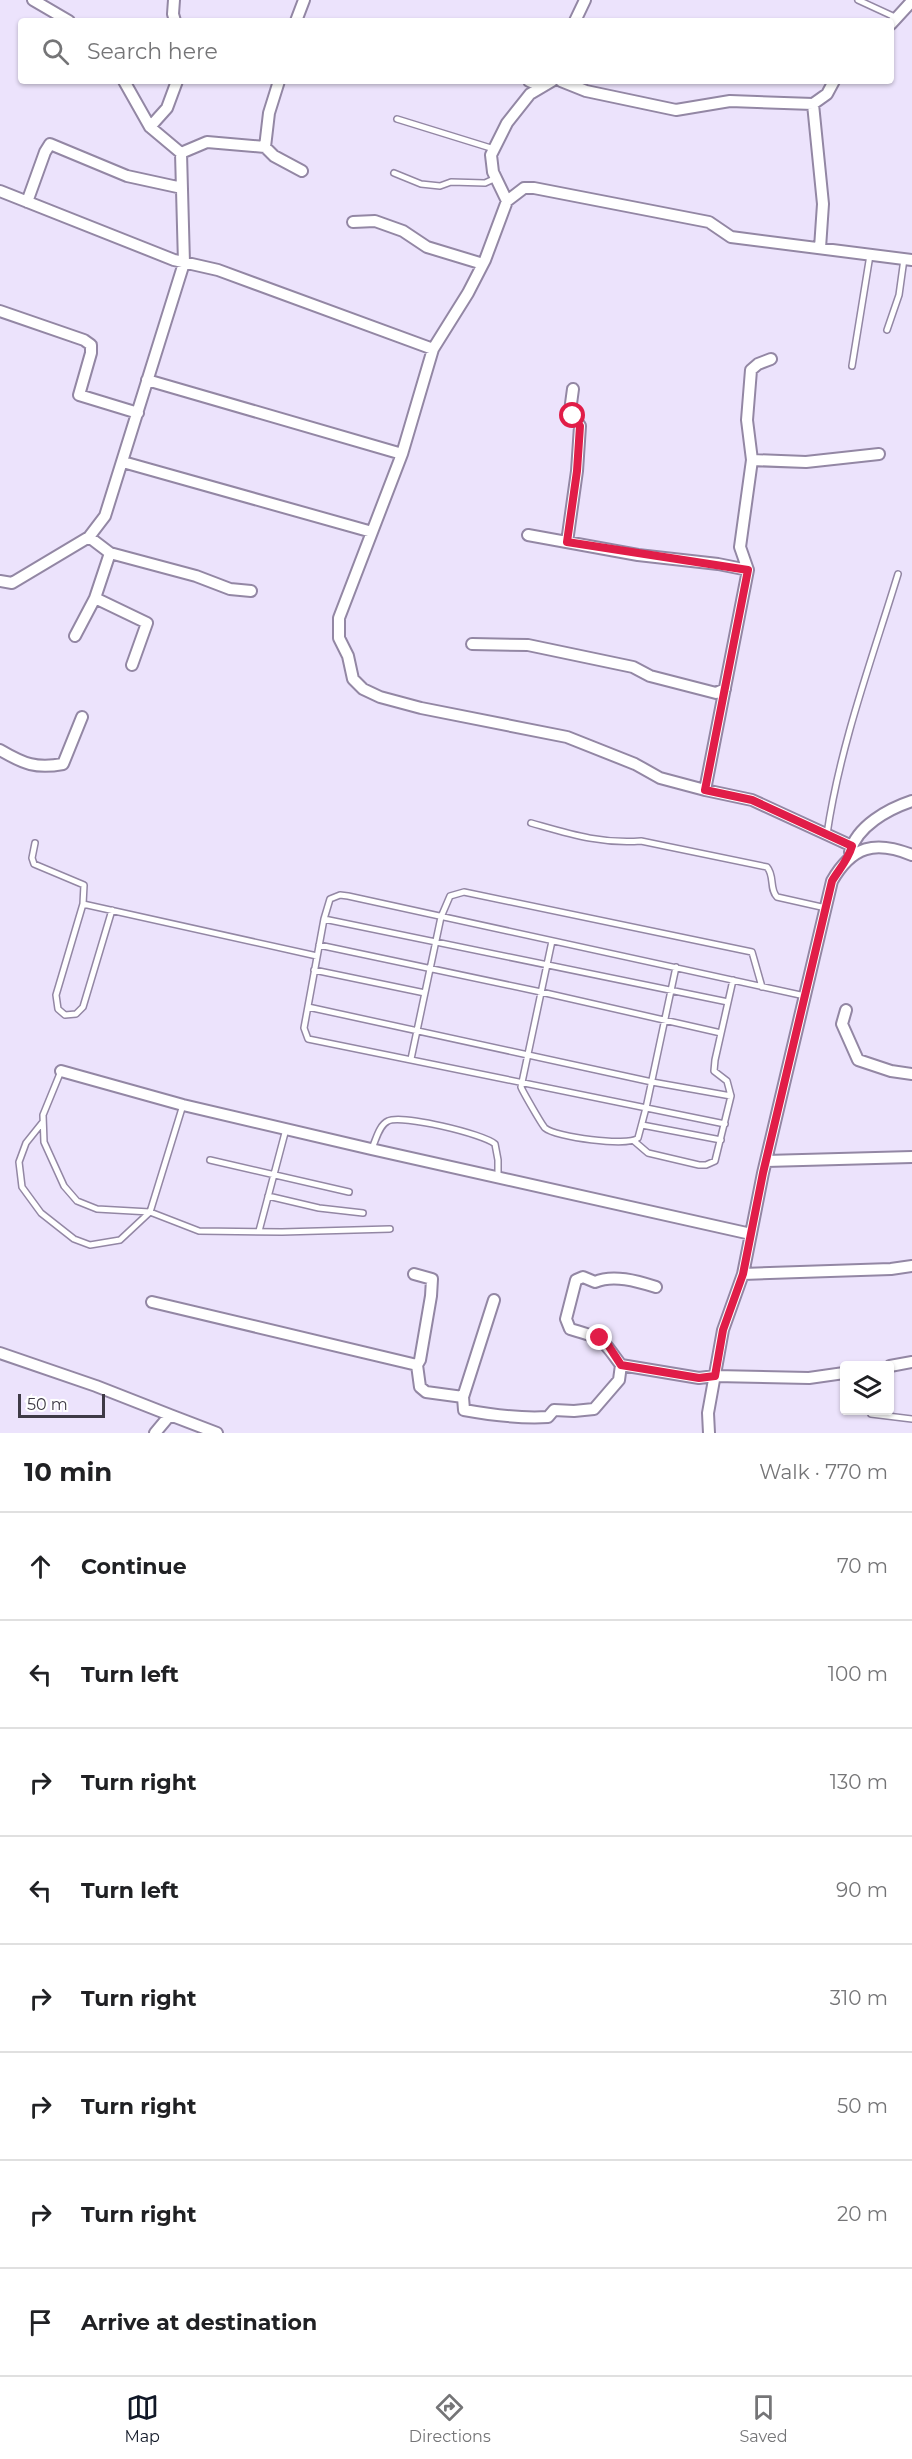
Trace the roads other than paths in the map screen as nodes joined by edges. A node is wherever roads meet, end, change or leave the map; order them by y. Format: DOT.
graph roads {
  1 [pos="33,0"];
  2 [pos="174,0"];
  3 [pos="304,0"];
  4 [pos="585,0"];
  5 [pos="858,0"];
  6 [pos="912,1"];
  7 [pos="64,18"];
  8 [pos="174,18"];
  9 [pos="297,18"];
  10 [pos="576,18"];
  11 [pos="889,18"];
  12 [pos="894,21"];
  13 [pos="126,84"];
  14 [pos="176,84"];
  15 [pos="278,84"];
  16 [pos="536,84"];
  17 [pos="547,84"];
  18 [pos="568,84"];
  19 [pos="832,84"];
  20 [pos="542,87"];
  21 [pos="813,104"];
  22 [pos="397,119"];
  23 [pos="150,127"];
  24 [pos="265,147"];
  25 [pos="494,149"];
  26 [pos="181,153"];
  27 [pos="302,171"];
  28 [pos="394,173"];
  29 [pos="496,178"];
  30 [pos="182,189"];
  31 [pos="0,191"];
  32 [pos="507,201"];
  33 [pos="27,202"];
  34 [pos="353,222"];
  35 [pos="820,248"];
  36 [pos="870,255"];
  37 [pos="908,259"];
  38 [pos="184,263"];
  39 [pos="483,264"];
  40 [pos="0,311"];
  41 [pos="887,330"];
  42 [pos="433,348"];
  43 [pos="771,359"];
  44 [pos="852,366"];
  45 [pos="147,380"];
  46 [pos="573,388"];
  47 [pos="138,413"];
  48 [pos="402,454"];
  49 [pos="879,454"];
  50 [pos="752,460"];
  51 [pos="123,462"];
  52 [pos="372,532"];
  53 [pos="528,535"];
  54 [pos="89,537"];
  55 [pos="567,542"];
  56 [pos="110,553"];
  57 [pos="748,570"];
  58 [pos="898,574"];
  59 [pos="0,581"];
  60 [pos="251,591"];
  61 [pos="96,598"];
  62 [pos="75,636"];
  63 [pos="472,644"];
  64 [pos="132,665"];
  65 [pos="725,689"];
  66 [pos="82,717"];
  67 [pos="0,750"];
  68 [pos="705,790"];
  69 [pos="912,801"];
  70 [pos="531,823"];
  71 [pos="828,834"];
  72 [pos="36,843"];
  73 [pos="852,846"];
  74 [pos="912,855"];
  75 [pos="849,859"];
  76 [pos="83,904"];
  77 [pos="826,908"];
  78 [pos="112,910"];
  79 [pos="441,917"];
  80 [pos="324,919"];
  81 [pos="552,941"];
  82 [pos="436,942"];
  83 [pos="319,945"];
  84 [pos="317,956"];
  85 [pos="547,965"];
  86 [pos="676,967"];
  87 [pos="430,968"];
  88 [pos="314,970"];
  89 [pos="733,980"];
  90 [pos="762,987"];
  91 [pos="671,989"];
  92 [pos="541,992"];
  93 [pos="425,993"];
  94 [pos="805,996"];
  95 [pos="728,1002"];
  96 [pos="308,1007"];
  97 [pos="846,1011"];
  98 [pos="665,1019"];
  99 [pos="417,1030"];
  100 [pos="721,1033"];
  101 [pos="527,1055"];
  102 [pos="411,1059"];
  103 [pos="61,1071"];
  104 [pos="912,1074"];
  105 [pos="652,1082"];
  106 [pos="521,1083"];
  107 [pos="731,1096"];
  108 [pos="183,1105"];
  109 [pos="646,1108"];
  110 [pos="43,1122"];
  111 [pos="725,1124"];
  112 [pos="642,1125"];
  113 [pos="286,1129"];
  114 [pos="721,1140"];
  115 [pos="634,1142"];
  116 [pos="371,1149"];
  117 [pos="912,1158"];
  118 [pos="210,1160"];
  119 [pos="766,1161"];
  120 [pos="274,1174"];
  121 [pos="498,1177"];
  122 [pos="349,1192"];
  123 [pos="268,1196"];
  124 [pos="150,1212"];
  125 [pos="363,1213"];
  126 [pos="390,1229"];
  127 [pos="259,1231"];
  128 [pos="751,1234"];
  129 [pos="912,1266"];
  130 [pos="414,1274"];
  131 [pos="743,1274"];
  132 [pos="656,1287"];
  133 [pos="494,1300"];
  134 [pos="152,1302"];
  135 [pos="0,1353"];
  136 [pos="912,1362"];
  137 [pos="417,1365"];
  138 [pos="621,1365"];
  139 [pos="894,1365"];
  140 [pos="840,1374"];
  141 [pos="715,1376"];
  142 [pos="462,1397"];
  143 [pos="170,1415"];
  144 [pos="880,1415"];
  145 [pos="912,1419"];
  146 [pos="155,1433"];
  147 [pos="217,1433"];
  148 [pos="709,1433"];
  1 -- 7 [label="street"];
  2 -- 8 [label="street"];
  3 -- 9 [label="street"];
  4 -- 10 [label="street"];
  5 -- 11 [label="lane"];
  6 -- 12 [label="street"];
  13 -- 23 [label="street"];
  14 -- 23 [label="street"];
  15 -- 24 [label="street"];
  16 -- 20 [label="street"];
  17 -- 20 [label="street"];
  18 -- 21 [label="street"];
  19 -- 21 [label="street"];
  20 -- 25 [label="street"];
  21 -- 35 [label="street"];
  22 -- 25 [label="lane"];
  23 -- 26 [label="street"];
  24 -- 26 [label="street"];
  24 -- 27 [label="street"];
  25 -- 29 [label="street"];
  26 -- 30 [label="street"];
  28 -- 29 [label="lane"];
  29 -- 32 [label="street"];
  30 -- 33 [label="street"];
  30 -- 38 [label="street"];
  31 -- 33 [label="street"];
  32 -- 35 [label="street"];
  32 -- 39 [label="street"];
  33 -- 38 [label="street"];
  34 -- 39 [label="street"];
  35 -- 36 [label="street"];
  36 -- 37 [label="street"];
  36 -- 44 [label="lane"];
  37 -- 41 [label="lane"];
  38 -- 42 [label="street"];
  38 -- 45 [label="street"];
  39 -- 42 [label="street"];
  40 -- 47 [label="street"];
  42 -- 48 [label="street"];
  43 -- 50 [label="street"];
  45 -- 47 [label="street"];
  45 -- 48 [label="street"];
  46 -- 55 [label="street"];
  47 -- 51 [label="street"];
  48 -- 52 [label="street"];
  49 -- 50 [label="street"];
  50 -- 57 [label="street"];
  51 -- 52 [label="street"];
  51 -- 54 [label="street"];
  52 -- 68 [label="street"];
  53 -- 55 [label="street"];
  54 -- 56 [label="street"];
  54 -- 59 [label="street"];
  55 -- 57 [label="street"];
  56 -- 60 [label="street"];
  56 -- 61 [label="street"];
  57 -- 65 [label="street"];
  58 -- 71 [label="lane"];
  61 -- 62 [label="street"];
  61 -- 64 [label="street"];
  63 -- 65 [label="street"];
  65 -- 68 [label="street"];
  66 -- 67 [label="street"];
  68 -- 71 [label="street"];
  69 -- 73 [label="street"];
  70 -- 77 [label="lane"];
  71 -- 73 [label="street"];
  72 -- 76 [label="lane"];
  73 -- 75 [label="street"];
  74 -- 75 [label="street"];
  75 -- 77 [label="street"];
  76 -- 78 [label="lane"];
  76 -- 78 [label="lane"];
  77 -- 94 [label="street"];
  78 -- 84 [label="lane"];
  79 -- 80 [label="lane"];
  79 -- 81 [label="lane"];
  79 -- 82 [label="lane"];
  79 -- 90 [label="lane"];
  80 -- 82 [label="lane"];
  80 -- 83 [label="lane"];
  81 -- 85 [label="lane"];
  81 -- 86 [label="lane"];
  82 -- 85 [label="lane"];
  82 -- 87 [label="lane"];
  83 -- 84 [label="lane"];
  83 -- 87 [label="lane"];
  84 -- 88 [label="lane"];
  85 -- 91 [label="lane"];
  85 -- 92 [label="lane"];
  86 -- 89 [label="lane"];
  86 -- 91 [label="lane"];
  87 -- 92 [label="lane"];
  87 -- 93 [label="lane"];
  88 -- 93 [label="lane"];
  88 -- 96 [label="lane"];
  89 -- 90 [label="lane"];
  89 -- 95 [label="lane"];
  90 -- 94 [label="lane"];
  91 -- 95 [label="lane"];
  91 -- 98 [label="lane"];
  92 -- 98 [label="lane"];
  92 -- 101 [label="lane"];
  93 -- 99 [label="lane"];
  94 -- 119 [label="street"];
  95 -- 100 [label="lane"];
  96 -- 99 [label="lane"];
  96 -- 102 [label="lane"];
  97 -- 104 [label="street"];
  98 -- 100 [label="lane"];
  98 -- 105 [label="lane"];
  99 -- 101 [label="lane"];
  99 -- 102 [label="lane"];
  100 -- 107 [label="lane"];
  101 -- 105 [label="lane"];
  101 -- 106 [label="lane"];
  102 -- 106 [label="lane"];
  103 -- 108 [label="street"];
  103 -- 110 [label="lane"];
  105 -- 107 [label="lane"];
  105 -- 109 [label="lane"];
  106 -- 109 [label="lane"];
  106 -- 115 [label="lane"];
  107 -- 111 [label="lane"];
  108 -- 113 [label="street"];
  108 -- 124 [label="lane"];
  109 -- 111 [label="lane"];
  109 -- 112 [label="lane"];
  110 -- 124 [label="lane"];
  110 -- 124 [label="lane"];
  111 -- 114 [label="lane"];
  112 -- 114 [label="lane"];
  112 -- 115 [label="lane"];
  113 -- 116 [label="street"];
  113 -- 120 [label="lane"];
  114 -- 115 [label="lane"];
  116 -- 121 [label="street"];
  116 -- 121 [label="lane"];
  117 -- 119 [label="street"];
  118 -- 120 [label="lane"];
  119 -- 128 [label="street"];
  120 -- 122 [label="lane"];
  120 -- 123 [label="lane"];
  121 -- 128 [label="street"];
  123 -- 125 [label="lane"];
  123 -- 127 [label="lane"];
  124 -- 127 [label="lane"];
  126 -- 127 [label="lane"];
  128 -- 131 [label="street"];
  129 -- 131 [label="street"];
  130 -- 137 [label="street"];
  131 -- 141 [label="street"];
  132 -- 138 [label="street"];
  133 -- 142 [label="street"];
  134 -- 137 [label="street"];
  135 -- 143 [label="street"];
  136 -- 139 [label="street"];
  137 -- 142 [label="street"];
  138 -- 141 [label="street"];
  138 -- 142 [label="street"];
  140 -- 141 [label="street"];
  141 -- 148 [label="street"];
  143 -- 146 [label="street"];
  143 -- 147 [label="street"];
  144 -- 145 [label="lane"];
}
